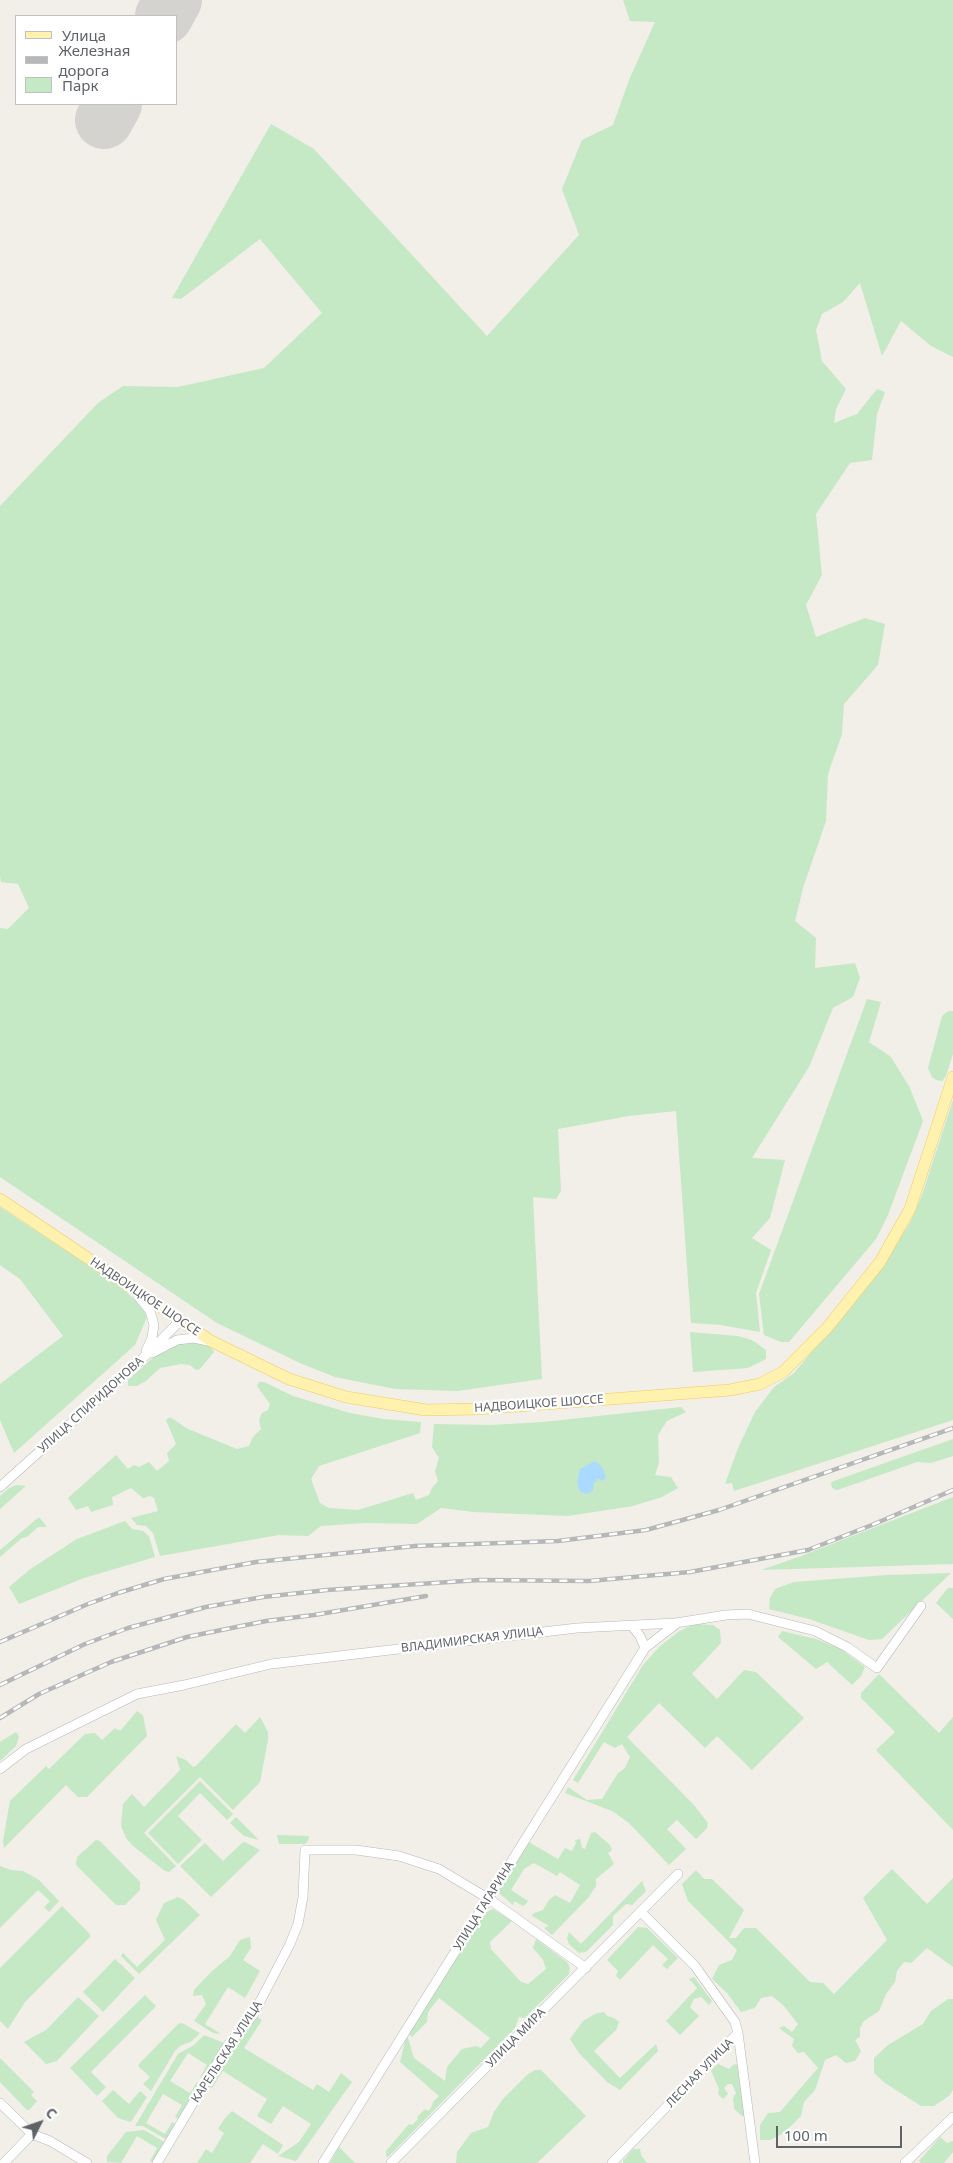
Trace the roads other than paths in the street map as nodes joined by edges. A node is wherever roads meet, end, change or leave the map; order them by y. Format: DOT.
graph roads {
  1 [pos="953,1077"];
  2 [pos="0,1199"];
  3 [pos="127,1285"];
  4 [pos="180,1321"];
  5 [pos="211,1341"];
  6 [pos="139,1362"];
  7 [pos="0,1487"];
  8 [pos="921,1606"];
  9 [pos="676,1624"];
  10 [pos="631,1625"];
  11 [pos="645,1648"];
  12 [pos="0,1768"];
  13 [pos="678,1874"];
  14 [pos="489,1899"];
  15 [pos="640,1912"];
  16 [pos="586,1968"];
  17 [pos="738,2033"];
  18 [pos="0,2103"];
  19 [pos="953,2117"];
  20 [pos="32,2134"];
  21 [pos="4,2163"];
  22 [pos="86,2163"];
  23 [pos="157,2163"];
  24 [pos="323,2163"];
  25 [pos="391,2163"];
  26 [pos="612,2163"];
  27 [pos="755,2163"];
  28 [pos="905,2163"];
  1 -- 5 [label="main road, НАДВОИЦКОЕ ШОССЕ"];
  2 -- 3 [label="main road, НАДВОИЦКОЕ ШОССЕ"];
  3 -- 4 [label="main road, НАДВОИЦКОЕ ШОССЕ"];
  3 -- 6 [label="street"];
  4 -- 5 [label="main road, НАДВОИЦКОЕ ШОССЕ"];
  4 -- 6 [label="street, УЛИЦА СПИРИДОНОВА"];
  5 -- 6 [label="street"];
  6 -- 7 [label="street, УЛИЦА СПИРИДОНОВА"];
  8 -- 9 [label="street, ВЛАДИМИРСКАЯ УЛИЦА"];
  9 -- 10 [label="street, ВЛАДИМИРСКАЯ УЛИЦА"];
  9 -- 11 [label="street, УЛИЦА ГАГАРИНА"];
  10 -- 11 [label="street"];
  10 -- 12 [label="street, ВЛАДИМИРСКАЯ УЛИЦА"];
  11 -- 14 [label="street, УЛИЦА ГАГАРИНА"];
  13 -- 15 [label="street, УЛИЦА МИРА"];
  14 -- 16 [label="street"];
  14 -- 23 [label="street, КАРЕЛЬСКАЯ УЛИЦА"];
  14 -- 24 [label="street, УЛИЦА ГАГАРИНА"];
  15 -- 16 [label="street, УЛИЦА МИРА"];
  15 -- 17 [label="street"];
  16 -- 25 [label="street, УЛИЦА МИРА"];
  17 -- 26 [label="street, ЛЕСНАЯ УЛИЦА"];
  17 -- 27 [label="street, ЛЕСНАЯ УЛИЦА"];
  18 -- 20 [label="street"];
  19 -- 28 [label="street"];
  20 -- 21 [label="street"];
  20 -- 22 [label="street"];
}
